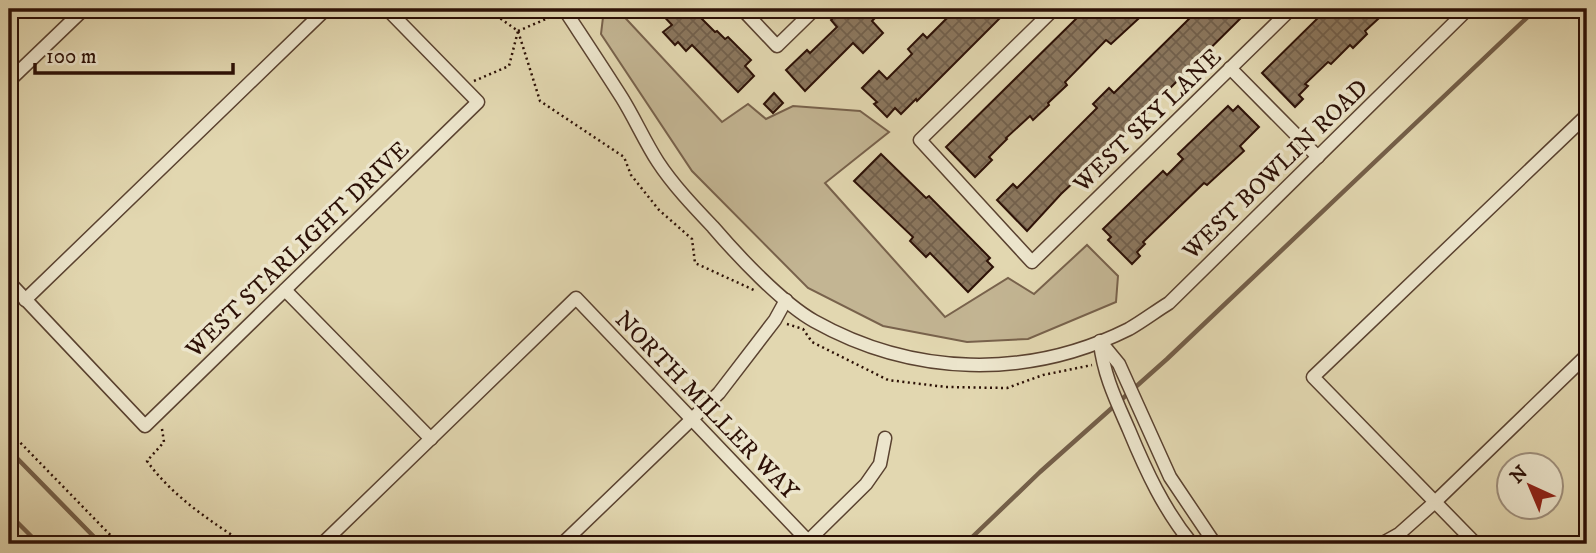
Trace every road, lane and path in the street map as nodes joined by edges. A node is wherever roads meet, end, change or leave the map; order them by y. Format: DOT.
graph roads {
  1 [pos="84,9"];
  2 [pos="326,9"];
  3 [pos="387,9"];
  4 [pos="487,9"];
  5 [pos="742,9"];
  6 [pos="815,9"];
  7 [pos="1054,9"];
  8 [pos="1291,9"];
  9 [pos="1468,9"];
  10 [pos="565,10"];
  11 [pos="518,31"];
  12 [pos="1230,68"];
  13 [pos="9,81"];
  14 [pos="463,86"];
  15 [pos="1587,115"];
  16 [pos="1318,157"];
  17 [pos="9,282"];
  18 [pos="285,290"];
  19 [pos="762,297"];
  20 [pos="25,299"];
  21 [pos="786,300"];
  22 [pos="1100,341"];
  23 [pos="1587,355"];
  24 [pos="692,419"];
  25 [pos="148,423"];
  26 [pos="9,431"];
  27 [pos="885,438"];
  28 [pos="431,439"];
  29 [pos="1435,502"];
  30 [pos="1395,539"];
  31 [pos="806,543"];
  32 [pos="119,544"];
  33 [pos="246,544"];
  34 [pos="321,544"];
  35 [pos="562,544"];
  36 [pos="1192,544"];
  37 [pos="1215,544"];
  38 [pos="1381,544"];
  39 [pos="1476,544"];
  1 -- 13 [label="street"];
  2 -- 20 [label="street"];
  3 -- 14 [label="street"];
  4 -- 11 [label="path"];
  5 -- 6 [label="street"];
  7 -- 12 [label="street, WEST SKY LANE"];
  8 -- 12 [label="street, WEST SKY LANE"];
  9 -- 16 [label="street, WEST BOWLIN ROAD"];
  10 -- 11 [label="path"];
  10 -- 21 [label="street, WEST BOWLIN ROAD"];
  11 -- 14 [label="path"];
  11 -- 19 [label="path"];
  12 -- 16 [label="street"];
  14 -- 18 [label="street, WEST STARLIGHT DRIVE"];
  15 -- 29 [label="street"];
  16 -- 22 [label="street, WEST BOWLIN ROAD"];
  17 -- 20 [label="street"];
  18 -- 25 [label="street, WEST STARLIGHT DRIVE"];
  18 -- 28 [label="street"];
  20 -- 25 [label="street"];
  21 -- 22 [label="street, WEST BOWLIN ROAD"];
  21 -- 24 [label="street"];
  22 -- 36 [label="street"];
  22 -- 37 [label="street"];
  23 -- 29 [label="street"];
  24 -- 28 [label="street, NORTH MILLER WAY"];
  24 -- 31 [label="street, NORTH MILLER WAY"];
  24 -- 35 [label="street"];
  25 -- 33 [label="path"];
  26 -- 32 [label="path"];
  27 -- 31 [label="street"];
  28 -- 34 [label="street"];
  29 -- 30 [label="street"];
  29 -- 39 [label="street"];
  30 -- 38 [label="street"];
}
